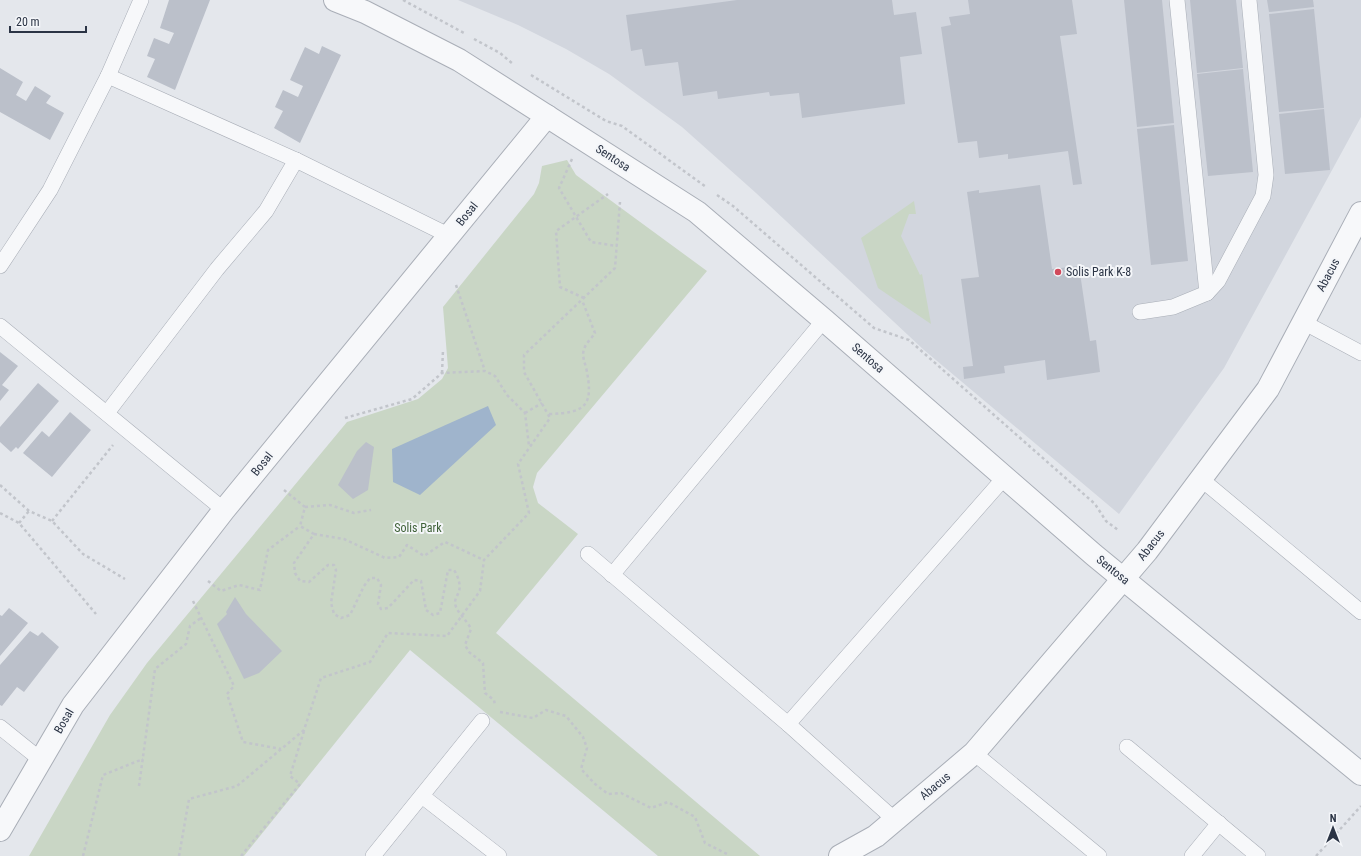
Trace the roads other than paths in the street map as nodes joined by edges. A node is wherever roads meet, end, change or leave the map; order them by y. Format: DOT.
graph roads {
  1 [pos="141,0"];
  2 [pos="335,0"];
  3 [pos="1177,0"];
  4 [pos="1249,0"];
  5 [pos="108,76"];
  6 [pos="547,116"];
  7 [pos="296,160"];
  8 [pos="1361,213"];
  9 [pos="450,236"];
  10 [pos="0,266"];
  11 [pos="1207,293"];
  12 [pos="1140,312"];
  13 [pos="824,320"];
  14 [pos="1303,322"];
  15 [pos="0,326"];
  16 [pos="1361,353"];
  17 [pos="106,413"];
  18 [pos="1005,477"];
  19 [pos="1200,479"];
  20 [pos="224,510"];
  21 [pos="588,554"];
  22 [pos="612,575"];
  23 [pos="1124,578"];
  24 [pos="1361,612"];
  25 [pos="482,721"];
  26 [pos="788,724"];
  27 [pos="0,727"];
  28 [pos="1128,747"];
  29 [pos="974,753"];
  30 [pos="41,760"];
  31 [pos="1361,774"];
  32 [pos="422,796"];
  33 [pos="895,820"];
  34 [pos="1219,823"];
  35 [pos="0,830"];
  36 [pos="373,856"];
  37 [pos="499,856"];
  38 [pos="840,856"];
  39 [pos="1099,856"];
  40 [pos="1192,856"];
  41 [pos="1258,856"];
  1 -- 5 [label="lane"];
  2 -- 6 [label="street, Sentosa"];
  3 -- 11 [label="lane"];
  4 -- 11 [label="lane"];
  5 -- 7 [label="lane"];
  5 -- 10 [label="lane"];
  6 -- 9 [label="street, Bosal"];
  6 -- 13 [label="street, Sentosa"];
  7 -- 9 [label="lane"];
  7 -- 17 [label="lane"];
  8 -- 14 [label="street, Abacus"];
  9 -- 20 [label="street, Bosal"];
  11 -- 12 [label="lane"];
  13 -- 18 [label="street, Sentosa"];
  13 -- 22 [label="lane"];
  14 -- 16 [label="lane"];
  14 -- 19 [label="street, Abacus"];
  15 -- 17 [label="lane"];
  17 -- 20 [label="lane"];
  18 -- 23 [label="street, Sentosa"];
  18 -- 26 [label="lane"];
  19 -- 23 [label="street, Abacus"];
  19 -- 24 [label="lane"];
  20 -- 30 [label="street, Bosal"];
  21 -- 22 [label="lane"];
  22 -- 26 [label="lane"];
  23 -- 29 [label="street, Abacus"];
  23 -- 31 [label="street, Sentosa"];
  25 -- 32 [label="lane"];
  26 -- 33 [label="lane"];
  27 -- 30 [label="lane"];
  28 -- 34 [label="lane"];
  29 -- 33 [label="street, Abacus"];
  29 -- 39 [label="lane"];
  30 -- 35 [label="street, Bosal"];
  32 -- 36 [label="lane"];
  32 -- 37 [label="lane"];
  33 -- 38 [label="street, Abacus"];
  34 -- 40 [label="lane"];
  34 -- 41 [label="lane"];
}
